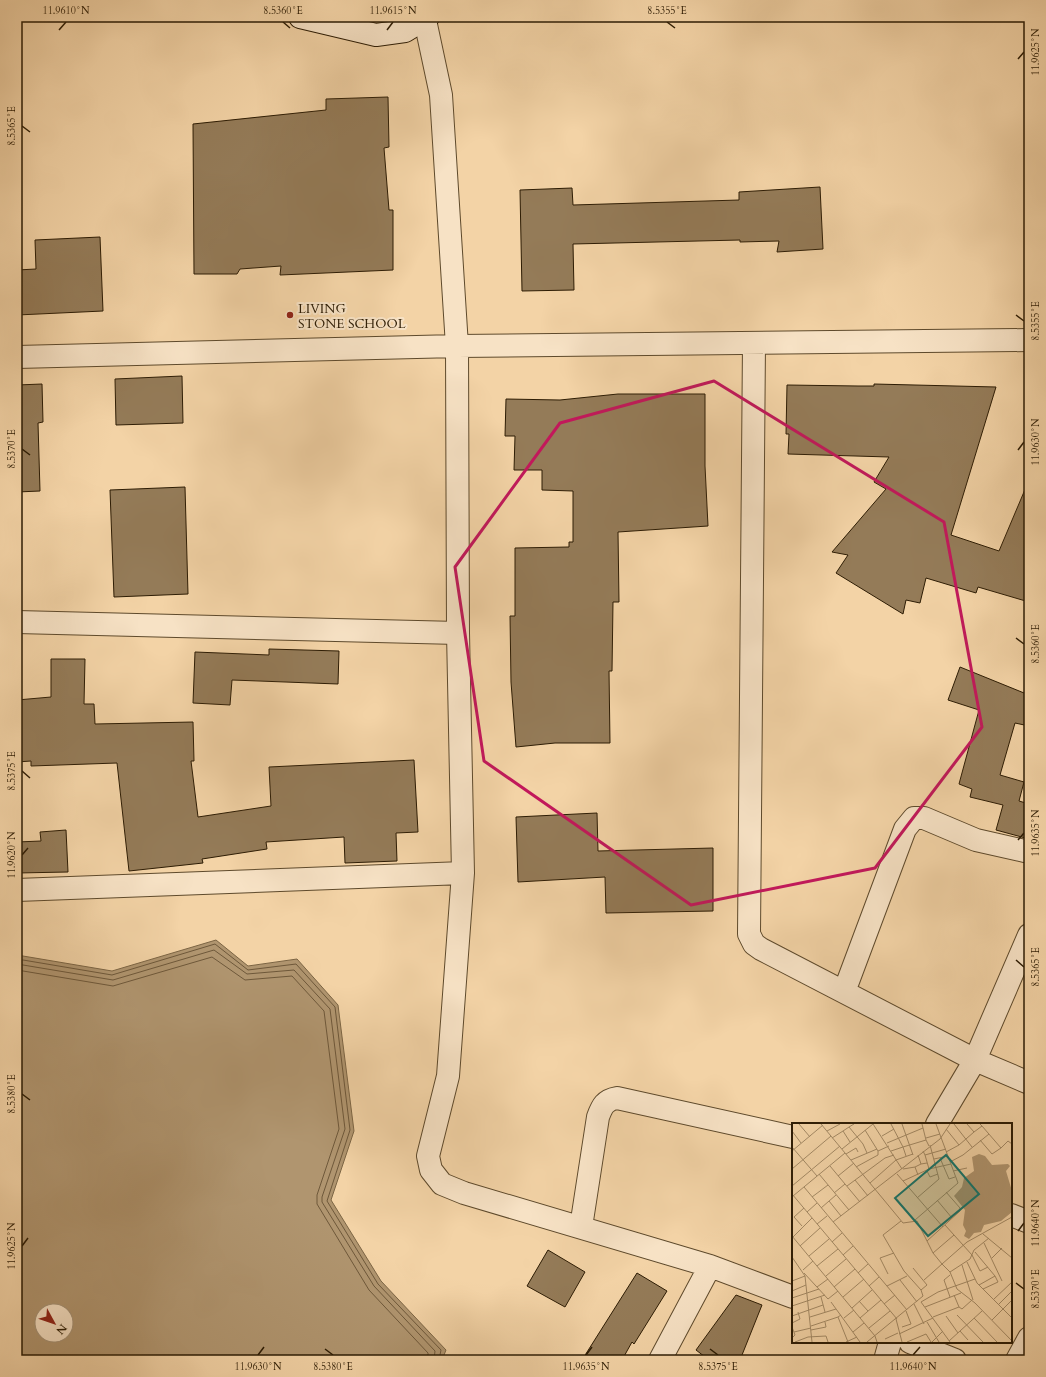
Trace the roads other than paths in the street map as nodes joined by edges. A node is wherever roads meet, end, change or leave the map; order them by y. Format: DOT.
graph roads {
  1 [pos="300,17"];
  2 [pos="427,18"];
  3 [pos="1029,340"];
  4 [pos="754,343"];
  5 [pos="456,346"];
  6 [pos="17,357"];
  7 [pos="17,622"];
  8 [pos="458,633"];
  9 [pos="1029,852"];
  10 [pos="462,873"];
  11 [pos="17,890"];
  12 [pos="1029,935"];
  13 [pos="844,992"];
  14 [pos="975,1060"];
  15 [pos="1029,1083"];
  16 [pos="938,1123"];
  17 [pos="792,1137"];
  18 [pos="1012,1215"];
  19 [pos="1029,1222"];
  20 [pos="581,1227"];
  21 [pos="710,1266"];
  22 [pos="792,1297"];
  23 [pos="1029,1338"];
  24 [pos="890,1343"];
  25 [pos="912,1343"];
  26 [pos="660,1360"];
  27 [pos="885,1360"];
  28 [pos="955,1360"];
  29 [pos="1018,1360"];
  1 -- 2 [label="street"];
  2 -- 5 [label="street"];
  3 -- 4 [label="street"];
  4 -- 5 [label="street"];
  4 -- 13 [label="street"];
  5 -- 6 [label="street"];
  5 -- 8 [label="street"];
  7 -- 8 [label="street"];
  8 -- 10 [label="street"];
  9 -- 13 [label="street"];
  10 -- 11 [label="street"];
  10 -- 20 [label="street"];
  12 -- 14 [label="street"];
  13 -- 14 [label="street"];
  14 -- 15 [label="street"];
  14 -- 16 [label="street"];
  17 -- 20 [label="street"];
  18 -- 19 [label="street"];
  20 -- 21 [label="street"];
  21 -- 22 [label="street"];
  21 -- 26 [label="street"];
  23 -- 29 [label="street"];
  24 -- 27 [label="street"];
  25 -- 28 [label="street"];
}
